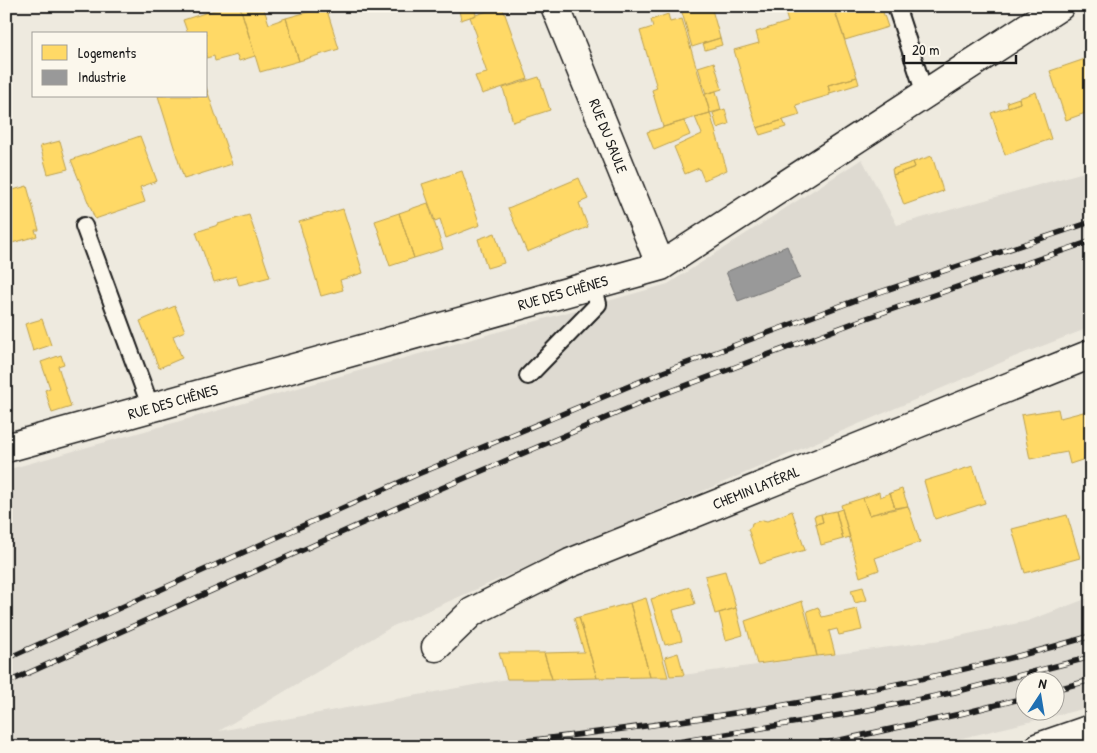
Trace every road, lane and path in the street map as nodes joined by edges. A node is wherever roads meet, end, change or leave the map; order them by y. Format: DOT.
graph roads {
  1 [pos="555,6"];
  2 [pos="896,6"];
  3 [pos="1060,6"];
  4 [pos="925,94"];
  5 [pos="84,226"];
  6 [pos="662,266"];
  7 [pos="594,284"];
  8 [pos="1091,354"];
  9 [pos="528,376"];
  10 [pos="151,408"];
  11 [pos="6,448"];
  12 [pos="436,647"];
  13 [pos="1091,729"];
  14 [pos="1039,747"];
  1 -- 6 [label="street, RUE DU SAULE"];
  2 -- 4 [label="lane"];
  3 -- 4 [label="street, RUE DES CHÊNES"];
  4 -- 6 [label="street, RUE DES CHÊNES"];
  5 -- 10 [label="lane"];
  6 -- 7 [label="street, RUE DES CHÊNES"];
  7 -- 9 [label="lane"];
  7 -- 10 [label="street, RUE DES CHÊNES"];
  8 -- 12 [label="street, CHEMIN LATÉRAL"];
  10 -- 11 [label="street, RUE DES CHÊNES"];
  13 -- 14 [label="street"];
}
